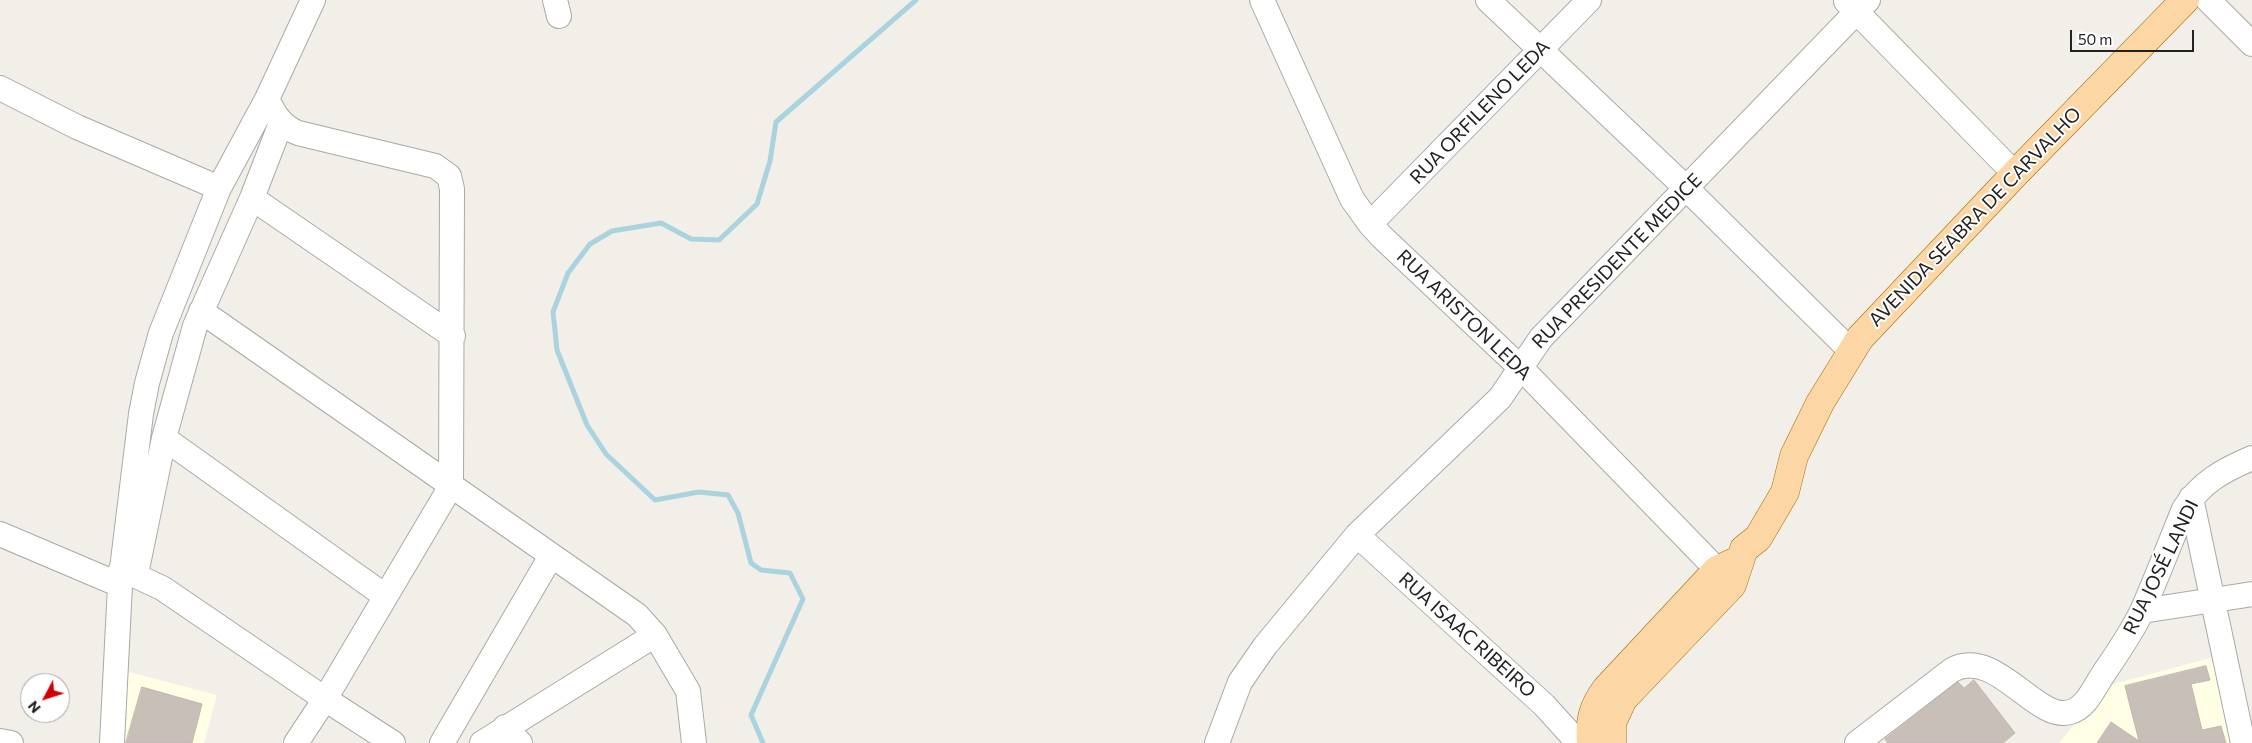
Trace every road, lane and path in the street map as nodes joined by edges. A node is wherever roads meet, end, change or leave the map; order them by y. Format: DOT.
graph roads {
  1 [pos="313,0"];
  2 [pos="1262,0"];
  3 [pos="1488,0"];
  4 [pos="1589,0"];
  5 [pos="2185,0"];
  6 [pos="2208,0"];
  7 [pos="1857,4"];
  8 [pos="2252,44"];
  9 [pos="1540,50"];
  10 [pos="0,88"];
  11 [pos="267,99"];
  12 [pos="281,123"];
  13 [pos="2015,174"];
  14 [pos="219,188"];
  15 [pos="1686,188"];
  16 [pos="252,198"];
  17 [pos="1370,224"];
  18 [pos="200,311"];
  19 [pos="452,336"];
  20 [pos="1851,351"];
  21 [pos="1521,368"];
  22 [pos="164,438"];
  23 [pos="2252,458"];
  24 [pos="451,486"];
  25 [pos="2191,498"];
  26 [pos="0,534"];
  27 [pos="1357,535"];
  28 [pos="551,556"];
  29 [pos="1733,566"];
  30 [pos="126,576"];
  31 [pos="2252,594"];
  32 [pos="385,596"];
  33 [pos="2213,600"];
  34 [pos="2142,611"];
  35 [pos="655,635"];
  36 [pos="325,699"];
  37 [pos="2244,711"];
  38 [pos="513,735"];
  39 [pos="1591,735"];
  40 [pos="0,741"];
  41 [pos="11,743"];
  42 [pos="112,743"];
  43 [pos="296,743"];
  44 [pos="393,743"];
  45 [pos="442,743"];
  46 [pos="482,743"];
  47 [pos="694,743"];
  48 [pos="1217,743"];
  49 [pos="1857,743"];
  50 [pos="2243,743"];
  1 -- 11 [label="street"];
  2 -- 17 [label="street, RUA ARISTON LEDA"];
  3 -- 9 [label="street"];
  4 -- 9 [label="street, RUA ORFILENO LEDA"];
  5 -- 13 [label="main road, AVENIDA SEABRA DE CARVALHO"];
  6 -- 8 [label="street"];
  7 -- 13 [label="street"];
  7 -- 15 [label="street, RUA PRESIDENTE MEDICE"];
  9 -- 15 [label="street"];
  9 -- 17 [label="street, RUA ORFILENO LEDA"];
  10 -- 14 [label="street"];
  11 -- 12 [label="street"];
  11 -- 14 [label="street"];
  12 -- 16 [label="street"];
  12 -- 19 [label="street"];
  13 -- 20 [label="main road, AVENIDA SEABRA DE CARVALHO"];
  14 -- 30 [label="street"];
  15 -- 20 [label="street"];
  15 -- 21 [label="street, RUA PRESIDENTE MEDICE"];
  16 -- 18 [label="street"];
  16 -- 19 [label="street"];
  17 -- 21 [label="street, RUA ARISTON LEDA"];
  18 -- 22 [label="street"];
  18 -- 24 [label="street"];
  19 -- 24 [label="street"];
  20 -- 29 [label="main road, AVENIDA SEABRA DE CARVALHO"];
  21 -- 27 [label="street, RUA PRESIDENTE MEDICE"];
  21 -- 29 [label="street, RUA ARISTON LEDA"];
  22 -- 30 [label="street"];
  22 -- 32 [label="street"];
  23 -- 25 [label="street, RUA JOSÉ LANDI"];
  24 -- 28 [label="street"];
  24 -- 32 [label="street"];
  25 -- 33 [label="street"];
  25 -- 34 [label="street, RUA JOSÉ LANDI"];
  26 -- 30 [label="street"];
  27 -- 39 [label="street, RUA ISAAC RIBEIRO"];
  27 -- 48 [label="street, RUA PRESIDENTE MEDICE"];
  28 -- 35 [label="street"];
  28 -- 45 [label="street"];
  29 -- 39 [label="main road, AVENIDA SEABRA DE CARVALHO"];
  30 -- 36 [label="street"];
  30 -- 42 [label="street"];
  31 -- 33 [label="street"];
  32 -- 36 [label="street"];
  33 -- 34 [label="street"];
  33 -- 37 [label="street"];
  34 -- 49 [label="street, RUA JOSÉ LANDI"];
  35 -- 38 [label="street"];
  35 -- 47 [label="street"];
  36 -- 43 [label="street"];
  36 -- 44 [label="street"];
  37 -- 50 [label="street"];
  38 -- 46 [label="street"];
  40 -- 41 [label="street"];
}
